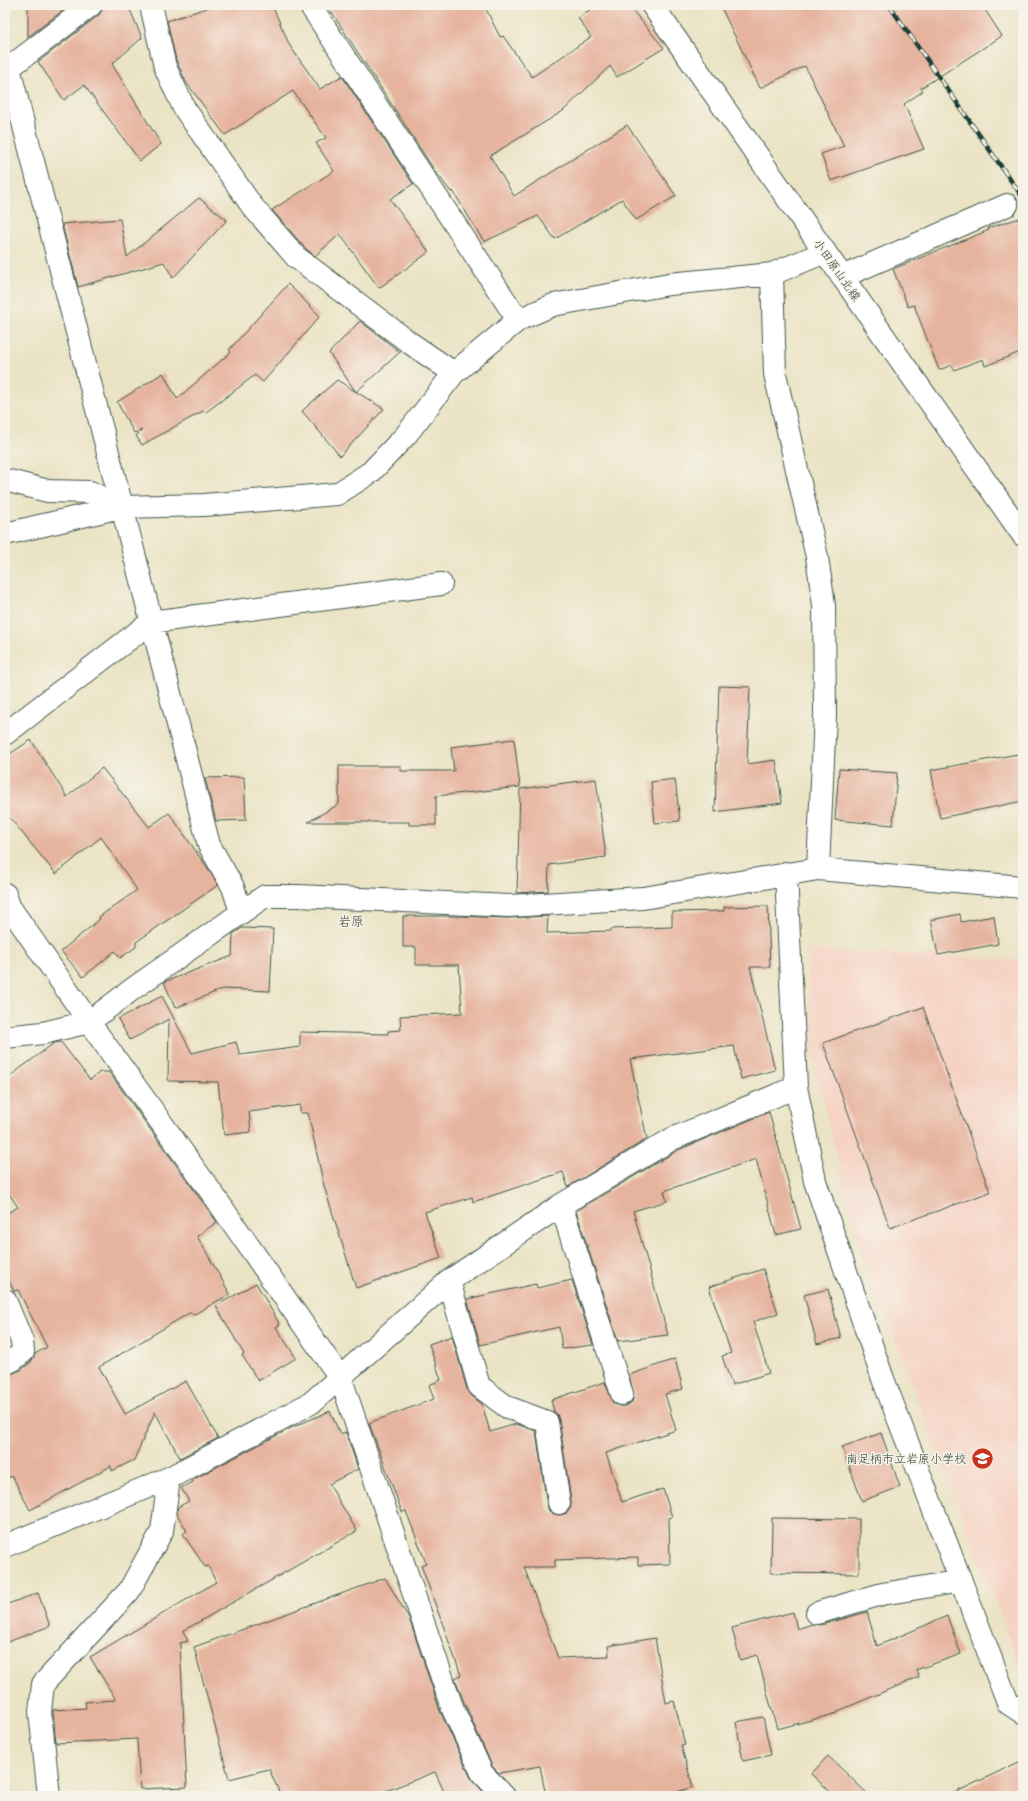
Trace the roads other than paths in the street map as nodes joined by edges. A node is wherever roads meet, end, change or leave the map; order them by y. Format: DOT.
graph roads {
  1 [pos="91,5"];
  2 [pos="151,5"];
  3 [pos="310,5"];
  4 [pos="652,5"];
  5 [pos="7,67"];
  6 [pos="1007,205"];
  7 [pos="825,252"];
  8 [pos="772,274"];
  9 [pos="842,277"];
  10 [pos="518,320"];
  11 [pos="454,373"];
  12 [pos="5,480"];
  13 [pos="121,507"];
  14 [pos="5,534"];
  15 [pos="1023,535"];
  16 [pos="441,584"];
  17 [pos="151,622"];
  18 [pos="5,734"];
  19 [pos="818,869"];
  20 [pos="786,873"];
  21 [pos="1023,888"];
  22 [pos="5,894"];
  23 [pos="241,912"];
  24 [pos="89,1022"];
  25 [pos="5,1037"];
  26 [pos="796,1087"];
  27 [pos="561,1205"];
  28 [pos="449,1281"];
  29 [pos="5,1300"];
  30 [pos="5,1364"];
  31 [pos="340,1379"];
  32 [pos="622,1394"];
  33 [pos="169,1478"];
  34 [pos="559,1503"];
  35 [pos="5,1546"];
  36 [pos="961,1581"];
  37 [pos="818,1613"];
  38 [pos="1023,1713"];
  39 [pos="49,1796"];
  40 [pos="504,1796"];
  1 -- 5 [label="street"];
  2 -- 11 [label="street"];
  3 -- 10 [label="street"];
  4 -- 7 [label="street, 小田原山北線"];
  5 -- 13 [label="street"];
  6 -- 9 [label="street"];
  7 -- 8 [label="street"];
  7 -- 9 [label="street, 小田原山北線"];
  8 -- 10 [label="street"];
  8 -- 19 [label="street"];
  9 -- 15 [label="street, 小田原山北線"];
  10 -- 11 [label="street"];
  11 -- 13 [label="street"];
  12 -- 13 [label="street"];
  13 -- 14 [label="street"];
  13 -- 17 [label="street"];
  16 -- 17 [label="street"];
  17 -- 18 [label="street"];
  17 -- 23 [label="street"];
  19 -- 20 [label="street"];
  19 -- 21 [label="street"];
  20 -- 23 [label="street"];
  20 -- 26 [label="street"];
  22 -- 24 [label="street"];
  23 -- 24 [label="street"];
  24 -- 25 [label="street"];
  24 -- 31 [label="street"];
  26 -- 27 [label="street"];
  26 -- 36 [label="street"];
  27 -- 28 [label="street"];
  27 -- 32 [label="street"];
  28 -- 31 [label="street"];
  28 -- 34 [label="street"];
  29 -- 30 [label="street"];
  31 -- 33 [label="street"];
  31 -- 40 [label="street"];
  33 -- 35 [label="street"];
  33 -- 39 [label="street"];
  36 -- 37 [label="street"];
  36 -- 38 [label="street"];
}
